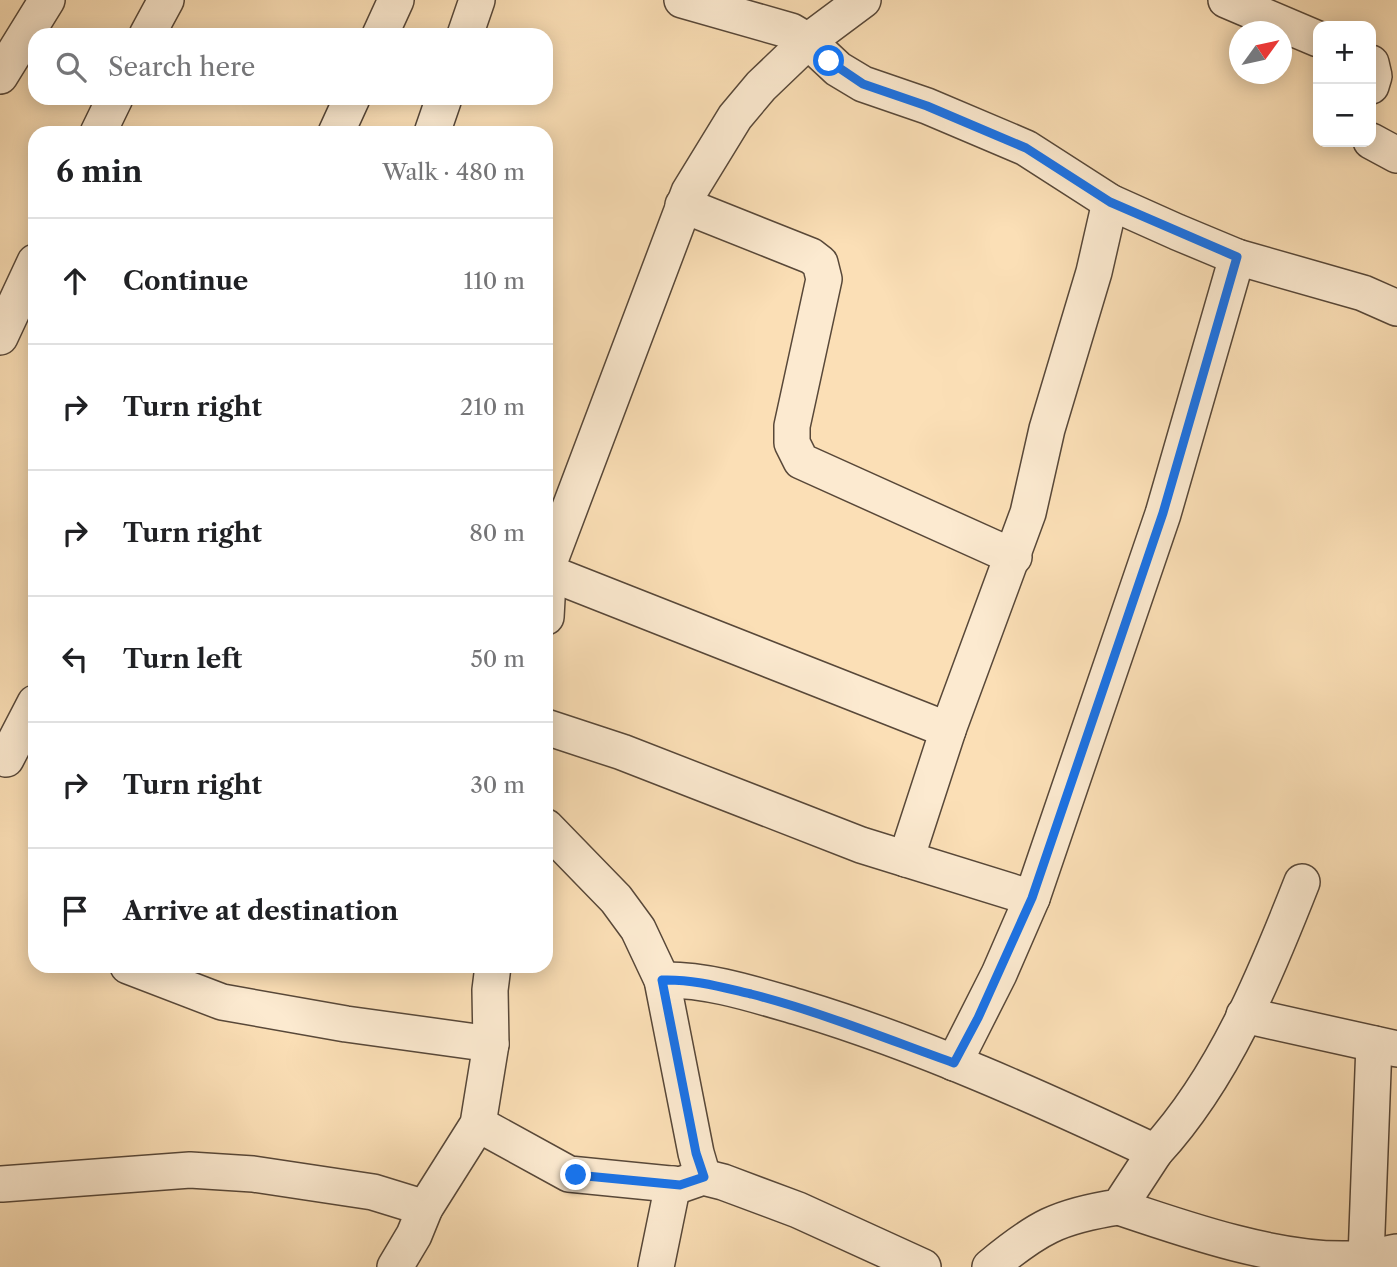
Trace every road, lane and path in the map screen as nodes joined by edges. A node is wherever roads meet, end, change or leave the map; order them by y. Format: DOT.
graph roads {
  1 [pos="47,0"];
  2 [pos="166,0"];
  3 [pos="396,0"];
  4 [pos="477,0"];
  5 [pos="682,0"];
  6 [pos="863,0"];
  7 [pos="1226,0"];
  8 [pos="30,28"];
  9 [pos="151,28"];
  10 [pos="383,28"];
  11 [pos="467,28"];
  12 [pos="28,31"];
  13 [pos="1313,37"];
  14 [pos="808,41"];
  15 [pos="0,76"];
  16 [pos="112,105"];
  17 [pos="349,105"];
  18 [pos="442,105"];
  19 [pos="101,126"];
  20 [pos="339,126"];
  21 [pos="434,126"];
  22 [pos="1376,144"];
  23 [pos="1397,155"];
  24 [pos="1110,202"];
  25 [pos="683,205"];
  26 [pos="1237,257"];
  27 [pos="28,277"];
  28 [pos="1397,308"];
  29 [pos="0,337"];
  30 [pos="553,556"];
  31 [pos="1014,557"];
  32 [pos="553,574"];
  33 [pos="28,717"];
  34 [pos="553,729"];
  35 [pos="948,730"];
  36 [pos="6,759"];
  37 [pos="553,834"];
  38 [pos="906,859"];
  39 [pos="1302,881"];
  40 [pos="1032,898"];
  41 [pos="146,973"];
  42 [pos="493,973"];
  43 [pos="662,980"];
  44 [pos="1244,1015"];
  45 [pos="491,1044"];
  46 [pos="1386,1046"];
  47 [pos="954,1063"];
  48 [pos="478,1124"];
  49 [pos="1155,1152"];
  50 [pos="688,1181"];
  51 [pos="2,1184"];
  52 [pos="1119,1207"];
  53 [pos="425,1208"];
  54 [pos="1382,1255"];
  55 [pos="870,1256"];
  56 [pos="1243,1256"];
  57 [pos="396,1267"];
  58 [pos="656,1267"];
  59 [pos="923,1267"];
  60 [pos="989,1267"];
  1 -- 8 [label="street"];
  2 -- 9 [label="street"];
  3 -- 10 [label="street"];
  4 -- 11 [label="street"];
  5 -- 14 [label="street"];
  6 -- 14 [label="street"];
  7 -- 13 [label="street"];
  12 -- 15 [label="street"];
  14 -- 24 [label="street"];
  14 -- 25 [label="street"];
  16 -- 19 [label="street"];
  17 -- 20 [label="street"];
  18 -- 21 [label="street"];
  22 -- 23 [label="street"];
  24 -- 26 [label="street"];
  24 -- 31 [label="street"];
  25 -- 30 [label="street"];
  25 -- 31 [label="street"];
  26 -- 28 [label="street"];
  26 -- 40 [label="street"];
  27 -- 29 [label="street"];
  31 -- 35 [label="street"];
  32 -- 35 [label="street"];
  33 -- 36 [label="street"];
  34 -- 38 [label="street"];
  35 -- 38 [label="street"];
  37 -- 43 [label="street"];
  38 -- 40 [label="street"];
  39 -- 44 [label="street"];
  40 -- 47 [label="street"];
  41 -- 45 [label="street"];
  42 -- 45 [label="street"];
  43 -- 47 [label="street"];
  43 -- 50 [label="street"];
  44 -- 46 [label="street"];
  44 -- 49 [label="street"];
  45 -- 48 [label="street"];
  46 -- 54 [label="street"];
  47 -- 49 [label="street"];
  48 -- 50 [label="street"];
  48 -- 53 [label="street"];
  49 -- 52 [label="street"];
  50 -- 55 [label="street"];
  50 -- 58 [label="street"];
  51 -- 53 [label="street"];
  52 -- 56 [label="street"];
  52 -- 60 [label="street"];
  53 -- 57 [label="street"];
  54 -- 56 [label="street"];
  55 -- 59 [label="street"];
}
